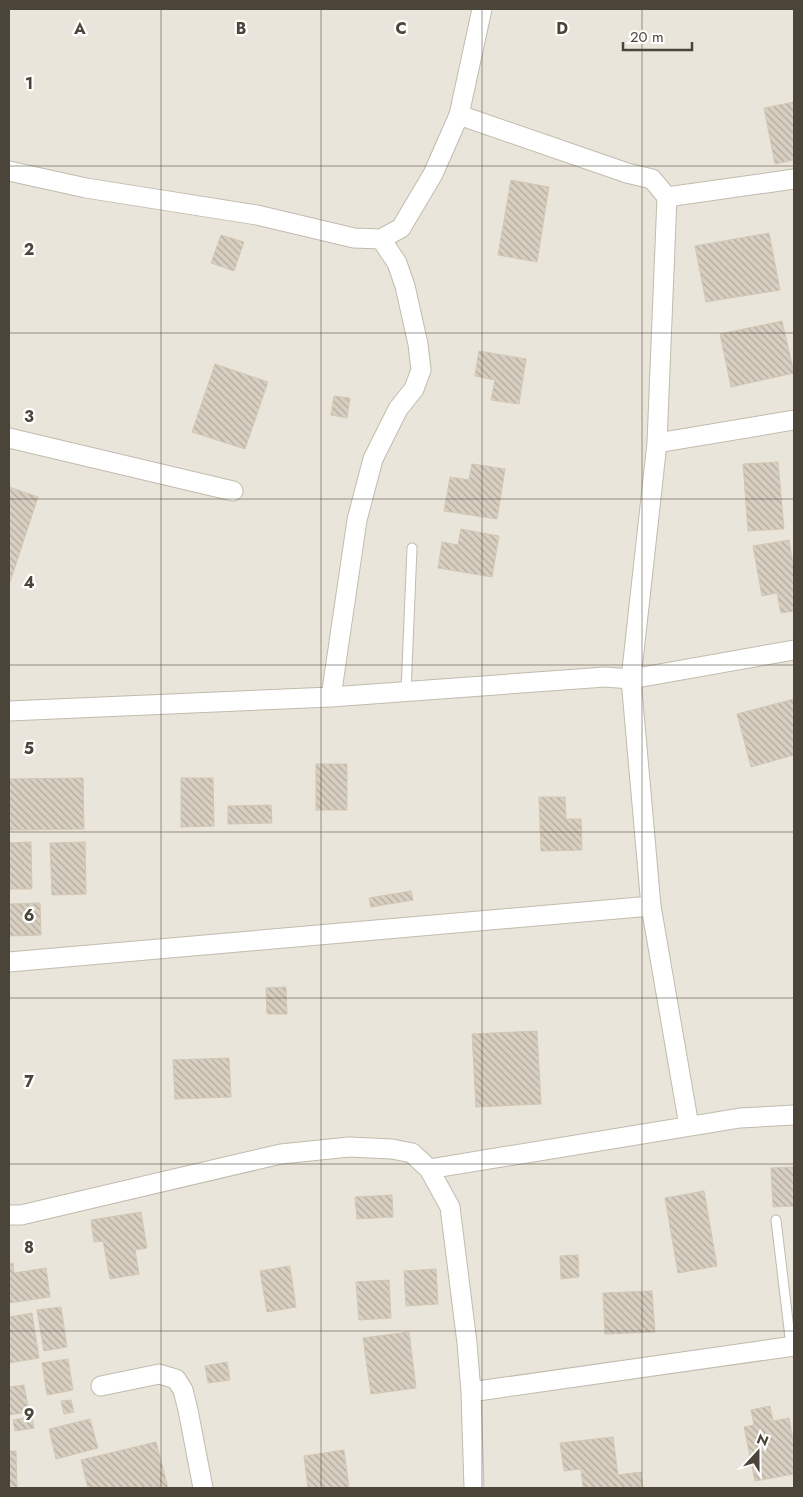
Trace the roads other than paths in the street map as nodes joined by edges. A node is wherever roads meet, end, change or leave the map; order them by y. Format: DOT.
graph roads {
  1 [pos="482,9"];
  2 [pos="459,114"];
  3 [pos="9,171"];
  4 [pos="794,179"];
  5 [pos="667,197"];
  6 [pos="381,239"];
  7 [pos="794,420"];
  8 [pos="9,438"];
  9 [pos="657,443"];
  10 [pos="233,491"];
  11 [pos="412,548"];
  12 [pos="794,650"];
  13 [pos="631,679"];
  14 [pos="406,692"];
  15 [pos="331,697"];
  16 [pos="9,711"];
  17 [pos="651,906"];
  18 [pos="9,962"];
  19 [pos="794,1115"];
  20 [pos="689,1126"];
  21 [pos="429,1169"];
  22 [pos="9,1215"];
  23 [pos="776,1220"];
  24 [pos="792,1346"];
  25 [pos="101,1386"];
  26 [pos="471,1392"];
  27 [pos="203,1488"];
  28 [pos="474,1488"];
  1 -- 2 [label="street"];
  2 -- 5 [label="street"];
  2 -- 6 [label="street"];
  3 -- 6 [label="street"];
  4 -- 5 [label="street"];
  5 -- 9 [label="street"];
  6 -- 15 [label="street"];
  7 -- 9 [label="street"];
  8 -- 10 [label="street"];
  9 -- 13 [label="street"];
  11 -- 14 [label="lane"];
  12 -- 13 [label="street"];
  13 -- 14 [label="street"];
  13 -- 17 [label="street"];
  14 -- 15 [label="street"];
  15 -- 16 [label="street"];
  17 -- 18 [label="street"];
  17 -- 20 [label="street"];
  19 -- 20 [label="street"];
  20 -- 21 [label="street"];
  21 -- 22 [label="street"];
  21 -- 26 [label="street"];
  23 -- 24 [label="lane"];
  24 -- 26 [label="street"];
  25 -- 27 [label="street"];
  26 -- 28 [label="street"];
}
